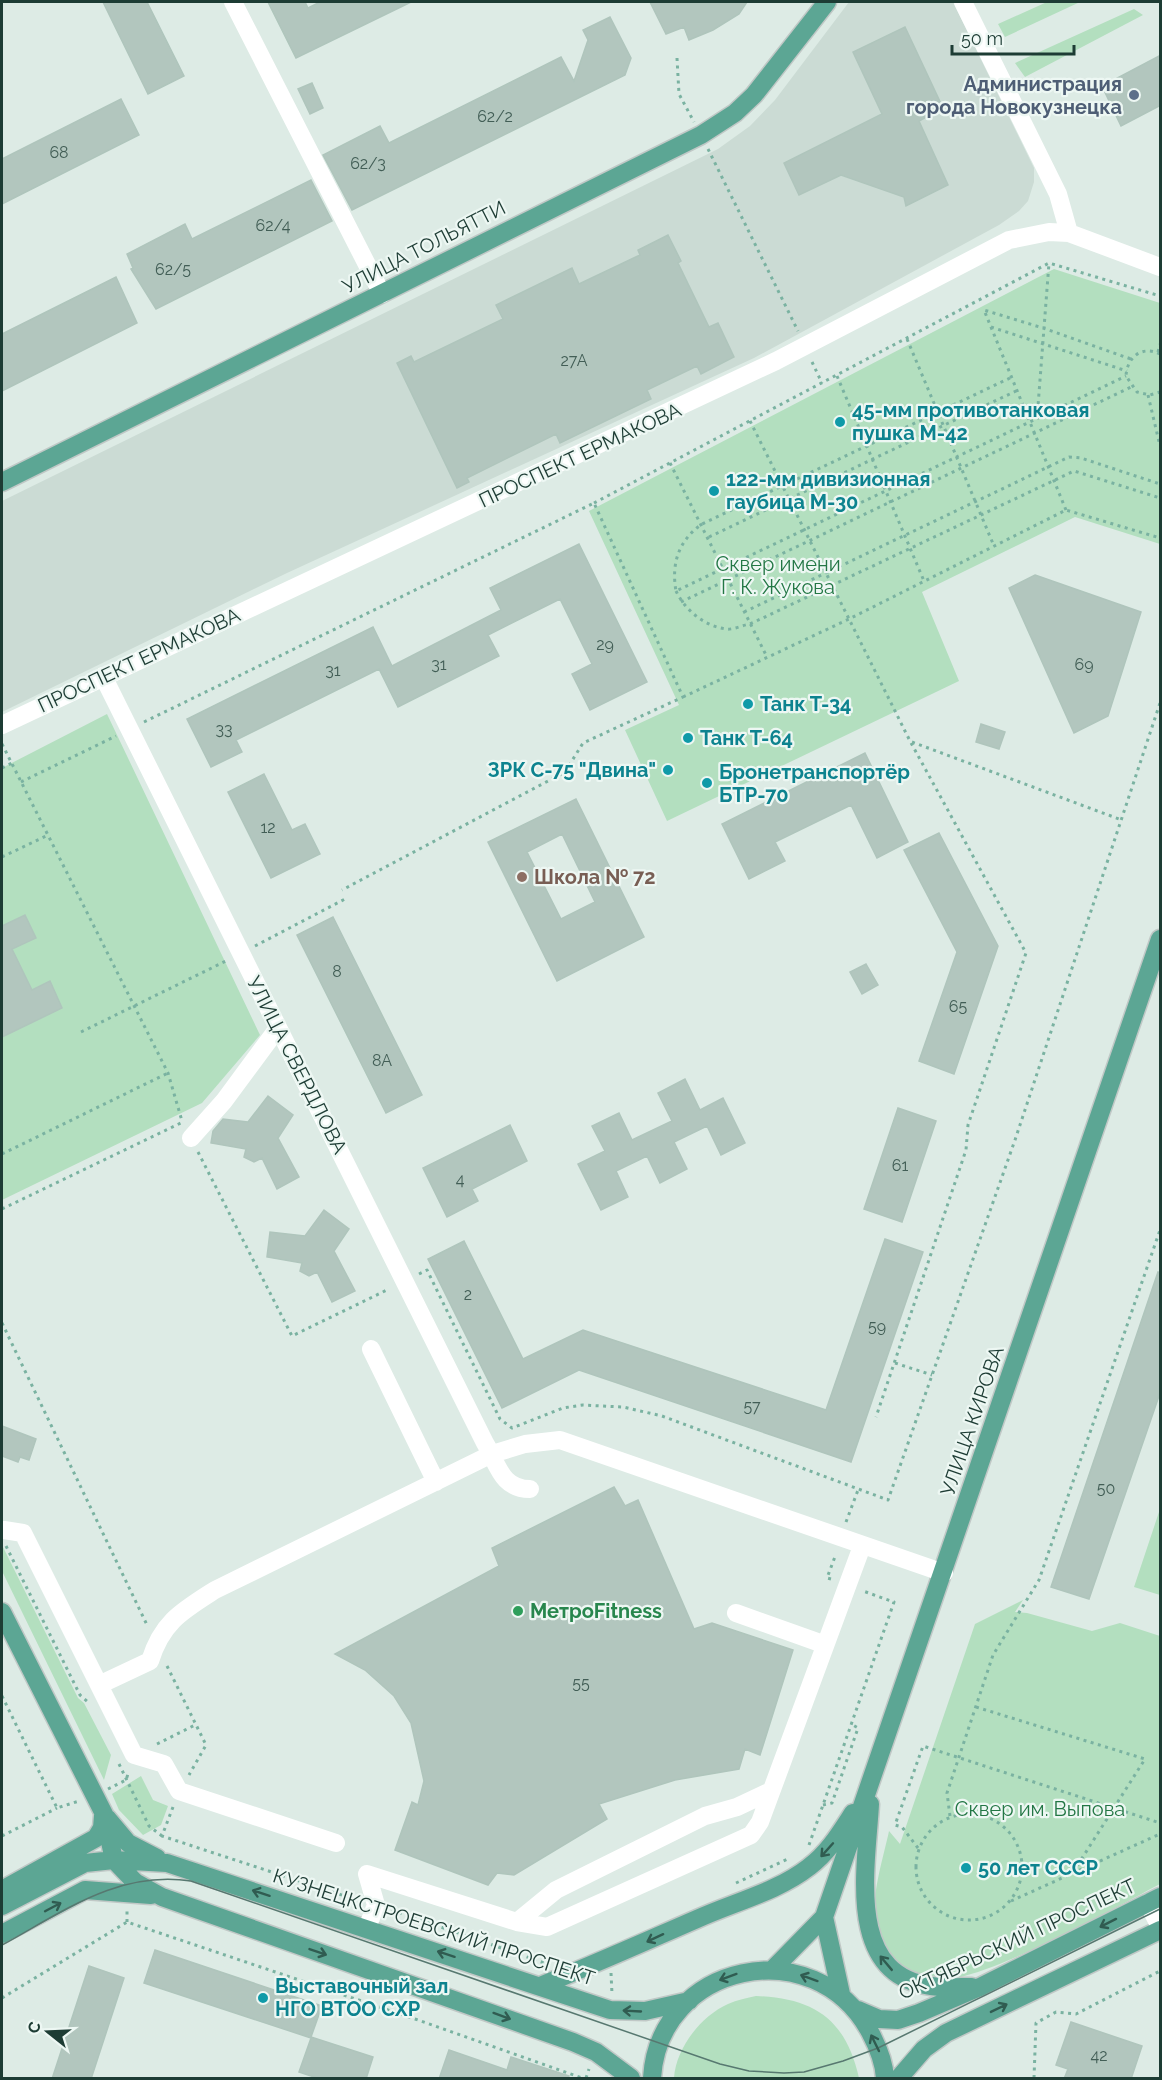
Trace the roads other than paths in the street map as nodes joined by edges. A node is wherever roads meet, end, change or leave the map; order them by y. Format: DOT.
graph roads {
  1 [pos="233,2"];
  2 [pos="827,2"];
  3 [pos="963,2"];
  4 [pos="1069,233"];
  5 [pos="1161,267"];
  6 [pos="382,294"];
  7 [pos="2,482"];
  8 [pos="103,676"];
  9 [pos="2,725"];
  10 [pos="1161,939"];
  11 [pos="278,1028"];
  12 [pos="190,1138"];
  13 [pos="371,1349"];
  14 [pos="492,1454"];
  15 [pos="436,1482"];
  16 [pos="530,1488"];
  17 [pos="3,1534"];
  18 [pos="862,1546"];
  19 [pos="944,1573"];
  20 [pos="2,1612"];
  21 [pos="736,1613"];
  22 [pos="823,1644"];
  23 [pos="99,1685"];
  24 [pos="871,1784"];
  25 [pos="771,1791"];
  26 [pos="104,1814"];
  27 [pos="336,1843"];
  28 [pos="114,1860"];
  29 [pos="167,1863"];
  30 [pos="2,1890"];
  31 [pos="85,1890"];
  32 [pos="162,1897"];
  33 [pos="1154,1900"];
  34 [pos="2,1906"];
  35 [pos="824,1917"];
  36 [pos="517,1922"];
  37 [pos="367,1928"];
  38 [pos="1161,1929"];
  39 [pos="2,1934"];
  40 [pos="773,1969"];
  41 [pos="540,1986"];
  42 [pos="980,1987"];
  43 [pos="841,1994"];
  44 [pos="689,2001"];
  45 [pos="858,2010"];
  46 [pos="631,2079"];
  47 [pos="652,2079"];
  48 [pos="885,2079"];
  49 [pos="899,2079"];
  1 -- 6 [label="street"];
  2 -- 6 [label="main road, УЛИЦА ТОЛЬЯТТИ"];
  3 -- 4 [label="street"];
  4 -- 5 [label="street, ПРОСПЕКТ ЕРМАКОВА"];
  4 -- 8 [label="street, ПРОСПЕКТ ЕРМАКОВА"];
  6 -- 7 [label="main road, УЛИЦА ТОЛЬЯТТИ"];
  8 -- 9 [label="street, ПРОСПЕКТ ЕРМАКОВА"];
  8 -- 11 [label="street, УЛИЦА СВЕРДЛОВА"];
  10 -- 19 [label="main road, УЛИЦА КИРОВА"];
  11 -- 12 [label="street"];
  11 -- 14 [label="street, УЛИЦА СВЕРДЛОВА"];
  13 -- 15 [label="street"];
  14 -- 15 [label="street"];
  14 -- 16 [label="street, УЛИЦА СВЕРДЛОВА"];
  14 -- 18 [label="street"];
  15 -- 23 [label="street"];
  17 -- 23 [label="street"];
  18 -- 19 [label="street"];
  18 -- 22 [label="street"];
  19 -- 24 [label="main road, УЛИЦА КИРОВА"];
  20 -- 26 [label="main road"];
  21 -- 22 [label="street"];
  22 -- 25 [label="street"];
  23 -- 27 [label="street"];
  24 -- 35 [label="main road, УЛИЦА КИРОВА"];
  24 -- 41 [label="main road, one-way"];
  42 -- 24 [label="main road, one-way"];
  25 -- 36 [label="street"];
  25 -- 36 [label="street"];
  26 -- 28 [label="main road"];
  26 -- 29 [label="main road, КУЗНЕЦКСТРОЕВСКИЙ ПРОСПЕКТ"];
  26 -- 30 [label="main road"];
  28 -- 29 [label="main road, КУЗНЕЦКСТРОЕВСКИЙ ПРОСПЕКТ"];
  28 -- 31 [label="main road"];
  28 -- 32 [label="main road"];
  28 -- 34 [label="main road, КУЗНЕЦКСТРОЕВСКИЙ ПРОСПЕКТ"];
  37 -- 29 [label="main road, КУЗНЕЦКСТРОЕВСКИЙ ПРОСПЕКТ, one-way"];
  31 -- 32 [label="main road"];
  39 -- 31 [label="main road, one-way"];
  32 -- 46 [label="main road, one-way"];
  33 -- 38 [label="street"];
  33 -- 42 [label="main road, ОКТЯБРЬСКИЙ ПРОСПЕКТ, one-way"];
  35 -- 40 [label="main road, УЛИЦА КИРОВА"];
  35 -- 43 [label="main road"];
  36 -- 37 [label="street"];
  41 -- 37 [label="main road, КУЗНЕЦКСТРОЕВСКИЙ ПРОСПЕКТ, one-way"];
  49 -- 38 [label="main road, one-way"];
  43 -- 40 [label="main road, one-way"];
  40 -- 44 [label="main road, one-way"];
  44 -- 41 [label="main road, КУЗНЕЦКСТРОЕВСКИЙ ПРОСПЕКТ, one-way"];
  42 -- 45 [label="main road, ОКТЯБРЬСКИЙ ПРОСПЕКТ"];
  43 -- 45 [label="main road"];
  44 -- 47 [label="main road"];
  48 -- 45 [label="main road, one-way"];
}
